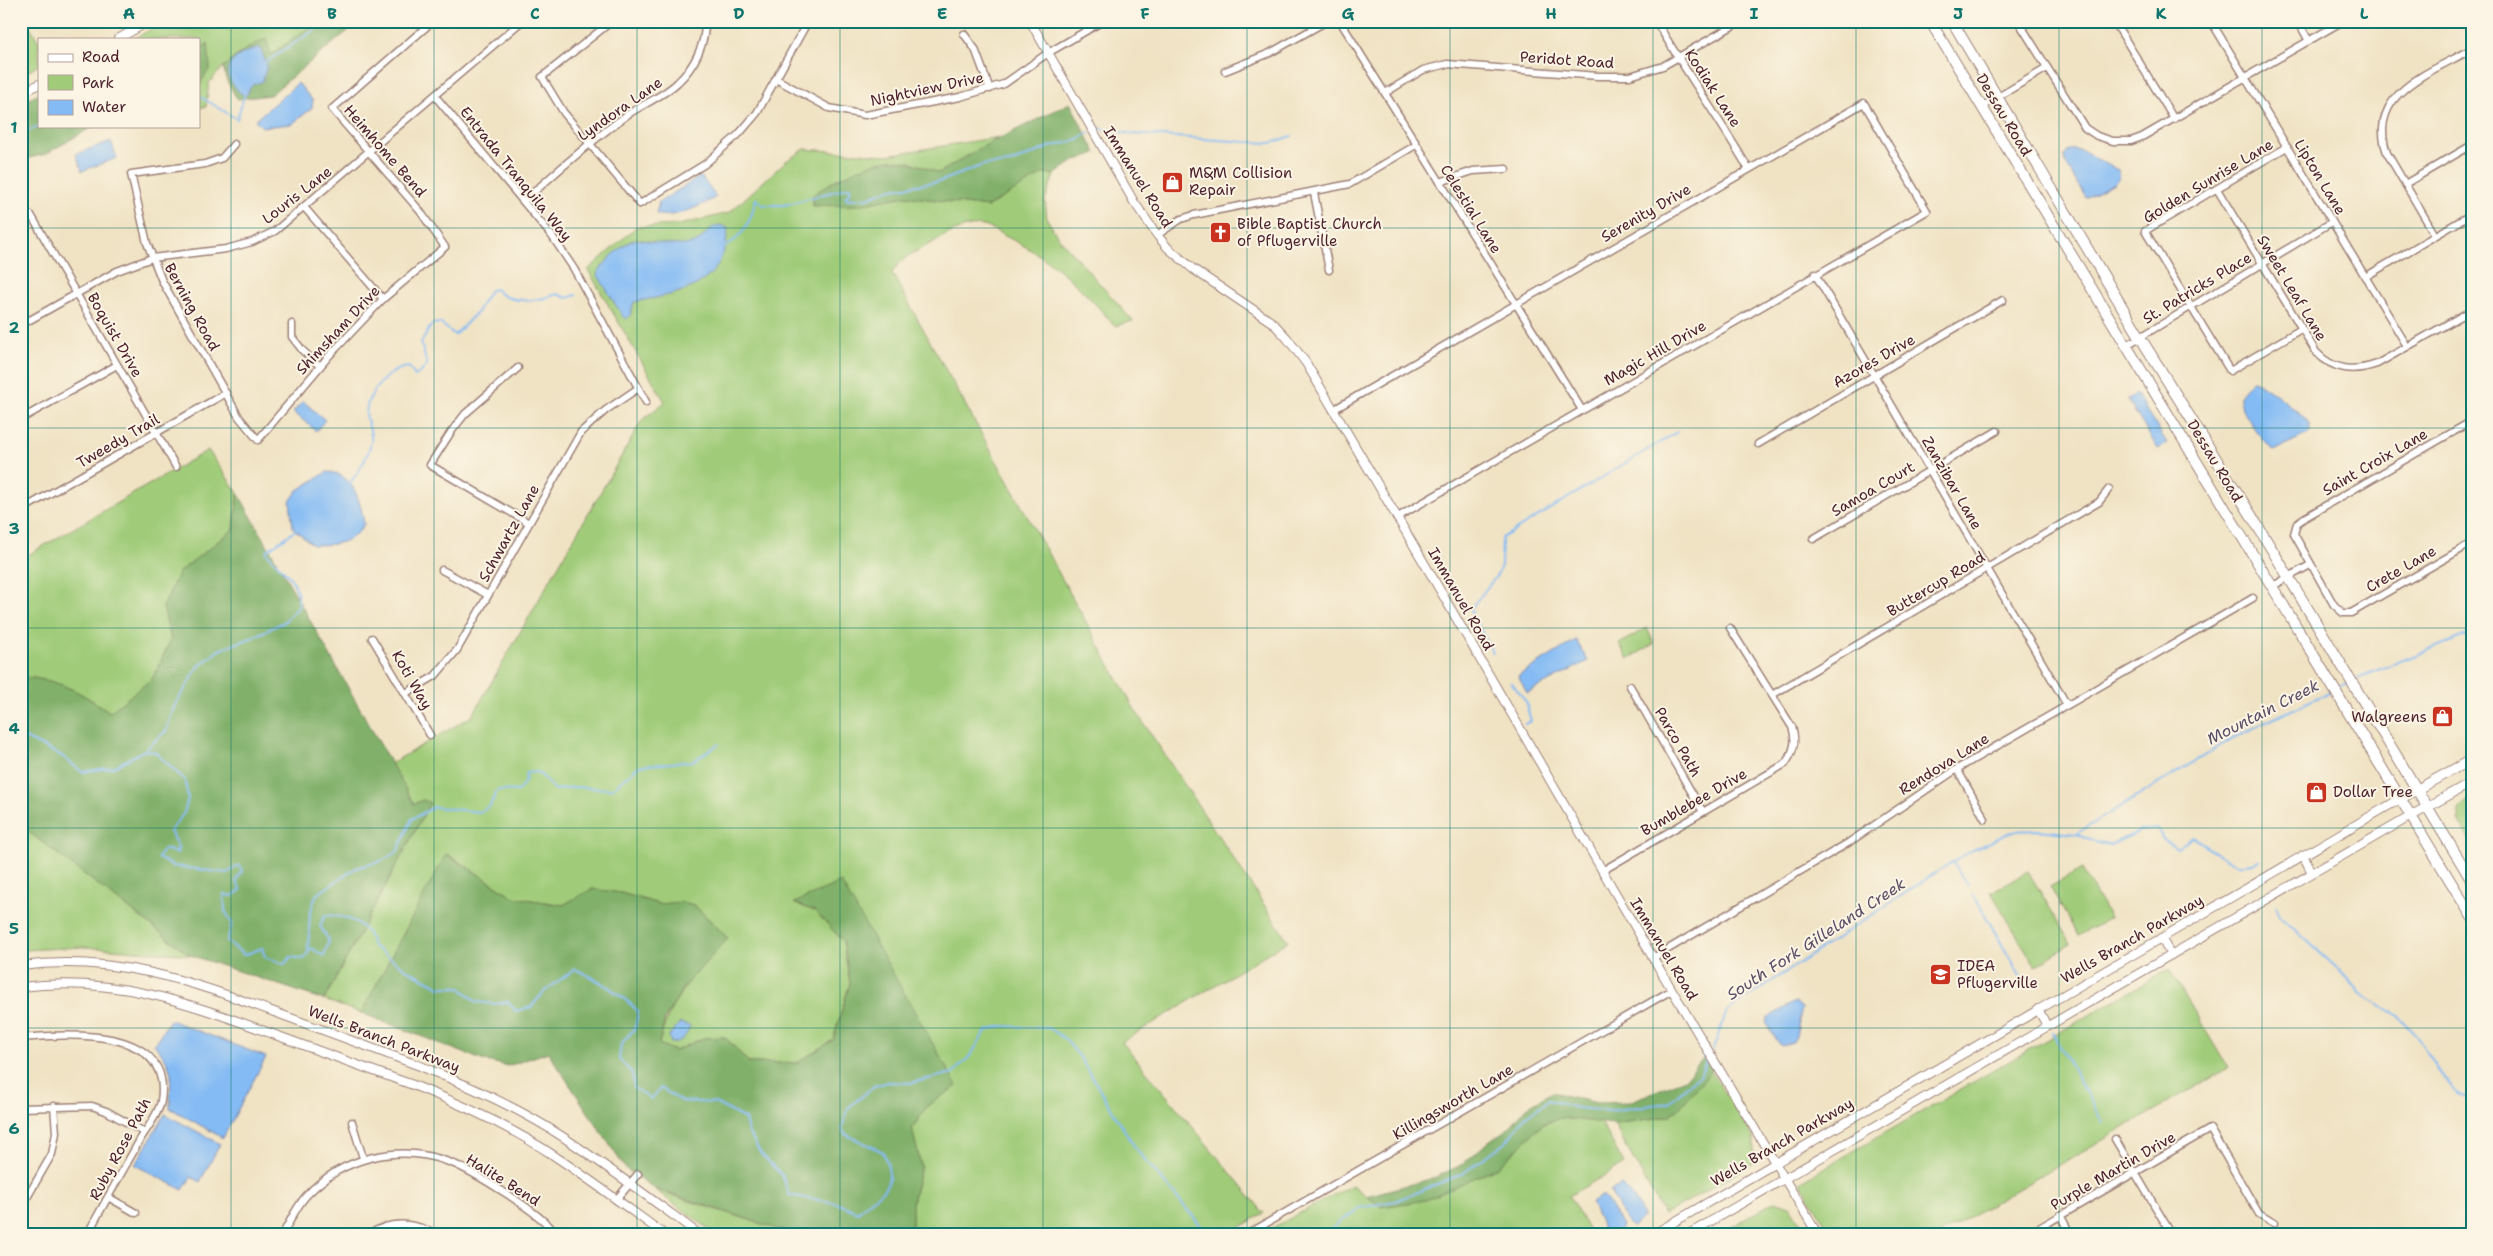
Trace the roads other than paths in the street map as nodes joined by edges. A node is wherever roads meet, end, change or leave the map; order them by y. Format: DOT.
graph roads {
  1 [pos="129,21"];
  2 [pos="149,21"];
  3 [pos="433,21"];
  4 [pos="612,21"];
  5 [pos="705,21"];
  6 [pos="808,21"];
  7 [pos="1030,21"];
  8 [pos="1103,21"];
  9 [pos="1327,21"];
  10 [pos="1340,21"];
  11 [pos="1656,21"];
  12 [pos="1741,21"];
  13 [pos="1930,21"];
  14 [pos="1952,21"];
  15 [pos="2018,21"];
  16 [pos="2114,21"];
  17 [pos="2211,21"];
  18 [pos="2298,21"];
  19 [pos="2343,21"];
  20 [pos="519,22"];
  21 [pos="134,30"];
  22 [pos="964,34"];
  23 [pos="120,38"];
  24 [pos="2309,41"];
  25 [pos="2472,49"];
  26 [pos="1048,53"];
  27 [pos="1678,58"];
  28 [pos="2047,68"];
  29 [pos="1225,70"];
  30 [pos="2245,78"];
  31 [pos="776,79"];
  32 [pos="38,85"];
  33 [pos="990,89"];
  34 [pos="1384,93"];
  35 [pos="21,94"];
  36 [pos="435,96"];
  37 [pos="1998,98"];
  38 [pos="1981,107"];
  39 [pos="2174,119"];
  40 [pos="234,144"];
  41 [pos="590,144"];
  42 [pos="1416,145"];
  43 [pos="2472,145"];
  44 [pos="2287,147"];
  45 [pos="369,152"];
  46 [pos="1748,168"];
  47 [pos="1506,169"];
  48 [pos="1440,182"];
  49 [pos="2405,184"];
  50 [pos="2217,189"];
  51 [pos="1314,193"];
  52 [pos="524,201"];
  53 [pos="304,207"];
  54 [pos="1927,211"];
  55 [pos="2472,214"];
  56 [pos="2332,222"];
  57 [pos="21,223"];
  58 [pos="1157,235"];
  59 [pos="2435,235"];
  60 [pos="445,247"];
  61 [pos="152,258"];
  62 [pos="2262,264"];
  63 [pos="1329,270"];
  64 [pos="1815,274"];
  65 [pos="2365,277"];
  66 [pos="76,293"];
  67 [pos="383,299"];
  68 [pos="2003,300"];
  69 [pos="1516,304"];
  70 [pos="2191,307"];
  71 [pos="2472,310"];
  72 [pos="292,324"];
  73 [pos="21,325"];
  74 [pos="2301,329"];
  75 [pos="2140,337"];
  76 [pos="2127,346"];
  77 [pos="2407,346"];
  78 [pos="117,365"];
  79 [pos="320,366"];
  80 [pos="518,368"];
  81 [pos="1874,375"];
  82 [pos="638,389"];
  83 [pos="226,393"];
  84 [pos="646,402"];
  85 [pos="1334,410"];
  86 [pos="1582,410"];
  87 [pos="21,419"];
  88 [pos="2472,421"];
  89 [pos="1997,431"];
  90 [pos="157,433"];
  91 [pos="258,440"];
  92 [pos="1758,444"];
  93 [pos="176,467"];
  94 [pos="1930,470"];
  95 [pos="2109,489"];
  96 [pos="21,510"];
  97 [pos="1396,518"];
  98 [pos="529,523"];
  99 [pos="1813,539"];
  100 [pos="2472,543"];
  101 [pos="2310,565"];
  102 [pos="1987,568"];
  103 [pos="442,570"];
  104 [pos="2288,577"];
  105 [pos="2272,586"];
  106 [pos="488,596"];
  107 [pos="2253,598"];
  108 [pos="1730,628"];
  109 [pos="372,638"];
  110 [pos="1630,686"];
  111 [pos="406,693"];
  112 [pos="1772,695"];
  113 [pos="2067,705"];
  114 [pos="430,735"];
  115 [pos="2472,759"];
  116 [pos="1957,770"];
  117 [pos="2472,782"];
  118 [pos="2417,790"];
  119 [pos="2400,799"];
  120 [pos="2427,808"];
  121 [pos="1703,812"];
  122 [pos="2411,816"];
  123 [pos="1985,818"];
  124 [pos="2303,855"];
  125 [pos="1602,871"];
  126 [pos="2312,873"];
  127 [pos="2472,881"];
  128 [pos="2472,917"];
  129 [pos="2161,938"];
  130 [pos="2172,955"];
  131 [pos="1653,958"];
  132 [pos="21,966"];
  133 [pos="21,987"];
  134 [pos="1672,990"];
  135 [pos="2038,1009"];
  136 [pos="2047,1026"];
  137 [pos="21,1038"];
  138 [pos="54,1106"];
  139 [pos="21,1108"];
  140 [pos="352,1122"];
  141 [pos="144,1132"];
  142 [pos="2115,1138"];
  143 [pos="362,1158"];
  144 [pos="1775,1162"];
  145 [pos="2136,1171"];
  146 [pos="638,1174"];
  147 [pos="1785,1178"];
  148 [pos="629,1184"];
  149 [pos="108,1197"];
  150 [pos="616,1200"];
  151 [pos="21,1208"];
  152 [pos="136,1213"];
  153 [pos="2060,1215"];
  154 [pos="2274,1223"];
  155 [pos="87,1235"];
  156 [pos="282,1235"];
  157 [pos="368,1235"];
  158 [pos="439,1235"];
  159 [pos="558,1235"];
  160 [pos="665,1235"];
  161 [pos="700,1235"];
  162 [pos="1246,1235"];
  163 [pos="1652,1235"];
  164 [pos="1687,1235"];
  165 [pos="1818,1235"];
  166 [pos="2027,1235"];
  167 [pos="2072,1235"];
  168 [pos="2172,1235"];
  1 -- 21 [label="street"];
  2 -- 21 [label="street"];
  3 -- 45 [label="street, Heimhome Bend"];
  4 -- 41 [label="street"];
  5 -- 41 [label="street, Lyndora Lane"];
  6 -- 31 [label="street"];
  7 -- 26 [label="street, Immanuel Road"];
  8 -- 26 [label="street, Nightview Drive"];
  9 -- 29 [label="street"];
  10 -- 34 [label="street, Celestial Lane"];
  11 -- 27 [label="street, Kodiak Lane"];
  12 -- 27 [label="street, Peridot Road"];
  13 -- 38 [label="main road, Dessau Road"];
  14 -- 37 [label="main road, Dessau Road"];
  15 -- 28 [label="street"];
  16 -- 39 [label="street"];
  17 -- 30 [label="street, Lipton Lane"];
  18 -- 24 [label="street"];
  19 -- 24 [label="street"];
  20 -- 36 [label="street, Louris Lane"];
  21 -- 23 [label="street"];
  22 -- 33 [label="street"];
  24 -- 30 [label="street"];
  25 -- 49 [label="street"];
  26 -- 33 [label="street, Nightview Drive"];
  26 -- 58 [label="street, Immanuel Road"];
  27 -- 34 [label="street, Peridot Road"];
  27 -- 46 [label="street, Kodiak Lane"];
  28 -- 37 [label="street"];
  28 -- 39 [label="street"];
  30 -- 39 [label="street"];
  30 -- 44 [label="street, Lipton Lane"];
  31 -- 33 [label="street, Nightview Drive"];
  31 -- 41 [label="street"];
  32 -- 35 [label="street"];
  34 -- 42 [label="street, Celestial Lane"];
  36 -- 45 [label="street, Louris Lane"];
  36 -- 52 [label="street, Entrada Tranquila Way"];
  37 -- 38 [label="street"];
  37 -- 75 [label="main road, Dessau Road"];
  38 -- 76 [label="main road, Dessau Road"];
  40 -- 61 [label="street, Berning Road"];
  41 -- 52 [label="street, Lyndora Lane"];
  42 -- 48 [label="street, Celestial Lane"];
  42 -- 51 [label="street"];
  43 -- 49 [label="street"];
  44 -- 50 [label="street, Golden Sunrise Lane"];
  44 -- 56 [label="street, Lipton Lane"];
  45 -- 53 [label="street, Louris Lane"];
  45 -- 60 [label="street, Heimhome Bend"];
  46 -- 54 [label="street, Serenity Drive"];
  46 -- 69 [label="street, Serenity Drive"];
  47 -- 48 [label="street"];
  48 -- 69 [label="street, Celestial Lane"];
  49 -- 59 [label="street"];
  50 -- 62 [label="street, Sweet Leaf Lane"];
  50 -- 70 [label="street, Golden Sunrise Lane"];
  51 -- 58 [label="street"];
  51 -- 63 [label="street"];
  52 -- 82 [label="street, Entrada Tranquila Way"];
  53 -- 61 [label="street, Louris Lane"];
  53 -- 67 [label="street"];
  54 -- 64 [label="street, Magic Hill Drive"];
  55 -- 59 [label="street"];
  56 -- 62 [label="street, St. Patricks Place"];
  56 -- 65 [label="street, Lipton Lane"];
  57 -- 66 [label="street, Boquist Drive"];
  58 -- 85 [label="street, Immanuel Road"];
  59 -- 65 [label="street"];
  60 -- 67 [label="street, Shimsham Drive"];
  61 -- 66 [label="street, Louris Lane"];
  61 -- 83 [label="street, Berning Road"];
  62 -- 70 [label="street, St. Patricks Place"];
  62 -- 74 [label="street, Sweet Leaf Lane"];
  64 -- 81 [label="street, Zanzibar Lane"];
  64 -- 86 [label="street, Magic Hill Drive"];
  65 -- 77 [label="street, Lipton Lane"];
  66 -- 73 [label="street, Louris Lane"];
  66 -- 78 [label="street, Boquist Drive"];
  67 -- 79 [label="street, Shimsham Drive"];
  68 -- 81 [label="street, Azores Drive"];
  69 -- 85 [label="street, Serenity Drive"];
  69 -- 86 [label="street, Celestial Lane"];
  70 -- 74 [label="street, Golden Sunrise Lane"];
  70 -- 75 [label="street, St. Patricks Place"];
  71 -- 77 [label="street, Sweet Leaf Lane"];
  72 -- 79 [label="street"];
  74 -- 77 [label="street, Sweet Leaf Lane"];
  75 -- 76 [label="street, St. Patricks Place"];
  75 -- 104 [label="main road, Dessau Road"];
  76 -- 105 [label="main road, Dessau Road"];
  78 -- 87 [label="street"];
  78 -- 90 [label="street, Boquist Drive"];
  79 -- 91 [label="street, Shimsham Drive"];
  80 -- 98 [label="street"];
  81 -- 92 [label="street, Azores Drive"];
  81 -- 94 [label="street, Zanzibar Lane"];
  82 -- 84 [label="street, Entrada Tranquila Way"];
  82 -- 98 [label="street, Schwartz Lane"];
  83 -- 90 [label="street, Tweedy Trail"];
  83 -- 91 [label="street, Berning Road"];
  85 -- 97 [label="street, Immanuel Road"];
  86 -- 97 [label="street, Magic Hill Drive"];
  88 -- 101 [label="street, Saint Croix Lane"];
  89 -- 94 [label="street, Samoa Court"];
  90 -- 93 [label="street, Boquist Drive"];
  90 -- 96 [label="street, Tweedy Trail"];
  94 -- 99 [label="street, Samoa Court"];
  94 -- 102 [label="street, Zanzibar Lane"];
  95 -- 102 [label="street, Buttercup Road"];
  97 -- 125 [label="street, Immanuel Road"];
  98 -- 106 [label="street, Schwartz Lane"];
  100 -- 101 [label="street, Crete Lane"];
  101 -- 104 [label="street"];
  102 -- 112 [label="street, Buttercup Road"];
  102 -- 113 [label="street, Zanzibar Lane"];
  103 -- 106 [label="street"];
  104 -- 105 [label="street"];
  104 -- 118 [label="main road, Dessau Road"];
  105 -- 119 [label="main road, Dessau Road"];
  106 -- 111 [label="street, Schwartz Lane"];
  107 -- 113 [label="street, Rendova Lane"];
  108 -- 112 [label="street"];
  109 -- 111 [label="street, Koti Way"];
  110 -- 121 [label="street, Parco Path"];
  111 -- 114 [label="street, Koti Way"];
  112 -- 121 [label="street, Bumblebee Drive"];
  113 -- 116 [label="street, Rendova Lane"];
  115 -- 118 [label="main road, Wells Branch Parkway"];
  116 -- 123 [label="street"];
  116 -- 131 [label="street, Rendova Lane"];
  117 -- 120 [label="main road"];
  118 -- 119 [label="main road, Wells Branch Parkway"];
  118 -- 120 [label="main road, Dessau Road"];
  119 -- 122 [label="main road, Dessau Road"];
  119 -- 124 [label="street, Wells Branch Parkway"];
  120 -- 122 [label="main road"];
  120 -- 127 [label="main road, Dessau Road"];
  121 -- 125 [label="street, Bumblebee Drive"];
  122 -- 126 [label="street"];
  122 -- 128 [label="main road, Dessau Road"];
  124 -- 126 [label="street"];
  124 -- 129 [label="street, Wells Branch Parkway"];
  125 -- 131 [label="street, Immanuel Road"];
  126 -- 130 [label="street"];
  129 -- 130 [label="street"];
  129 -- 135 [label="street, Wells Branch Parkway"];
  130 -- 136 [label="street"];
  131 -- 134 [label="street, Immanuel Road"];
  132 -- 148 [label="street, Wells Branch Parkway"];
  133 -- 150 [label="street"];
  134 -- 144 [label="street, Immanuel Road"];
  134 -- 162 [label="street, Killingsworth Lane"];
  135 -- 136 [label="street"];
  135 -- 144 [label="street, Wells Branch Parkway"];
  136 -- 147 [label="street"];
  137 -- 141 [label="street, Ruby Rose Path"];
  138 -- 139 [label="street"];
  138 -- 141 [label="street"];
  138 -- 151 [label="street"];
  140 -- 143 [label="street"];
  141 -- 149 [label="street, Ruby Rose Path"];
  142 -- 145 [label="street"];
  143 -- 156 [label="street, Halite Bend"];
  143 -- 159 [label="street, Halite Bend"];
  144 -- 147 [label="street, Immanuel Road"];
  144 -- 163 [label="street, Wells Branch Parkway"];
  145 -- 153 [label="street, Purple Martin Drive"];
  145 -- 154 [label="street, Purple Martin Drive"];
  145 -- 168 [label="street"];
  146 -- 148 [label="street"];
  147 -- 164 [label="street"];
  147 -- 165 [label="street, Immanuel Road"];
  148 -- 150 [label="street"];
  148 -- 161 [label="street, Wells Branch Parkway"];
  149 -- 152 [label="street"];
  149 -- 155 [label="street, Ruby Rose Path"];
  150 -- 160 [label="street"];
  153 -- 166 [label="street, Purple Martin Drive"];
  153 -- 167 [label="street"];
  157 -- 158 [label="street"];
}
